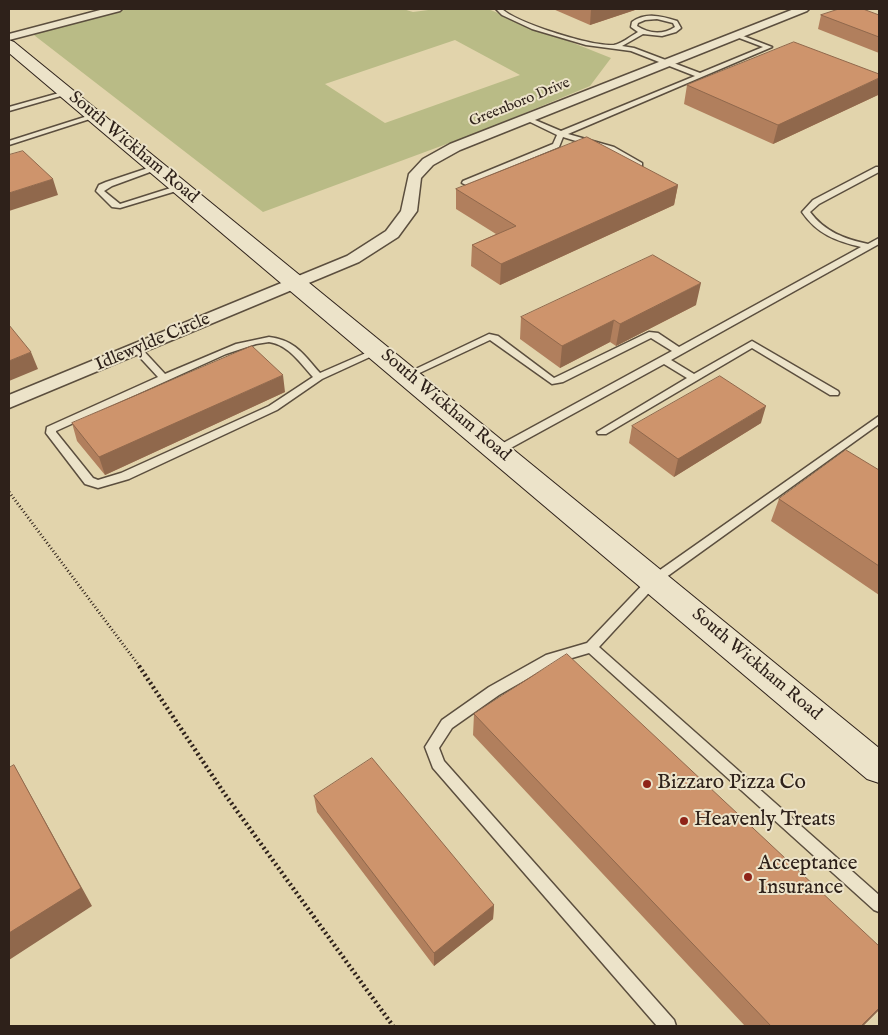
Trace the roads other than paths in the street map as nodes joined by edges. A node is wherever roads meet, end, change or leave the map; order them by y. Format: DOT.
graph roads {
  1 [pos="116,9"];
  2 [pos="499,9"];
  3 [pos="803,9"];
  4 [pos="642,32"];
  5 [pos="736,35"];
  6 [pos="617,46"];
  7 [pos="11,47"];
  8 [pos="769,47"];
  9 [pos="777,48"];
  10 [pos="668,62"];
  11 [pos="701,76"];
  12 [pos="66,92"];
  13 [pos="9,109"];
  14 [pos="94,116"];
  15 [pos="526,118"];
  16 [pos="561,134"];
  17 [pos="9,143"];
  18 [pos="639,165"];
  19 [pos="157,168"];
  20 [pos="879,169"];
  21 [pos="466,182"];
  22 [pos="180,187"];
  23 [pos="879,241"];
  24 [pos="874,248"];
  25 [pos="297,283"];
  26 [pos="137,349"];
  27 [pos="378,351"];
  28 [pos="679,351"];
  29 [pos="664,360"];
  30 [pos="408,375"];
  31 [pos="164,378"];
  32 [pos="319,378"];
  33 [pos="694,378"];
  34 [pos="834,393"];
  35 [pos="9,402"];
  36 [pos="879,419"];
  37 [pos="602,432"];
  38 [pos="498,451"];
  39 [pos="654,580"];
  40 [pos="591,647"];
  41 [pos="879,768"];
  42 [pos="879,905"];
  43 [pos="668,1026"];
  1 -- 7 [label="street"];
  2 -- 6 [label="lane"];
  3 -- 5 [label="street, Greenboro Drive"];
  4 -- 4 [label="lane"];
  4 -- 6 [label="lane"];
  5 -- 8 [label="lane"];
  5 -- 10 [label="street, Greenboro Drive"];
  6 -- 10 [label="lane"];
  7 -- 12 [label="main road, South Wickham Road"];
  8 -- 9 [label="lane"];
  8 -- 11 [label="lane"];
  10 -- 11 [label="lane"];
  10 -- 15 [label="street, Greenboro Drive"];
  11 -- 16 [label="lane"];
  12 -- 13 [label="lane"];
  12 -- 14 [label="main road, South Wickham Road"];
  14 -- 17 [label="lane"];
  14 -- 19 [label="main road, South Wickham Road"];
  15 -- 16 [label="lane"];
  15 -- 25 [label="street, Greenboro Drive"];
  16 -- 18 [label="lane"];
  16 -- 21 [label="lane"];
  19 -- 22 [label="main road, South Wickham Road"];
  19 -- 22 [label="lane"];
  20 -- 24 [label="lane"];
  22 -- 25 [label="main road, South Wickham Road"];
  23 -- 24 [label="lane"];
  24 -- 28 [label="lane"];
  25 -- 26 [label="street, Idlewylde Circle"];
  25 -- 27 [label="main road, South Wickham Road"];
  26 -- 31 [label="lane"];
  26 -- 35 [label="street, Idlewylde Circle"];
  27 -- 30 [label="main road, South Wickham Road"];
  27 -- 32 [label="lane"];
  28 -- 29 [label="lane"];
  28 -- 30 [label="lane"];
  29 -- 33 [label="lane"];
  29 -- 38 [label="lane"];
  30 -- 38 [label="main road, South Wickham Road"];
  31 -- 32 [label="lane"];
  31 -- 32 [label="lane"];
  33 -- 34 [label="lane"];
  33 -- 37 [label="lane"];
  36 -- 39 [label="lane"];
  38 -- 39 [label="main road, South Wickham Road"];
  39 -- 40 [label="lane"];
  39 -- 41 [label="main road, South Wickham Road"];
  40 -- 42 [label="lane"];
  40 -- 43 [label="lane"];
}
